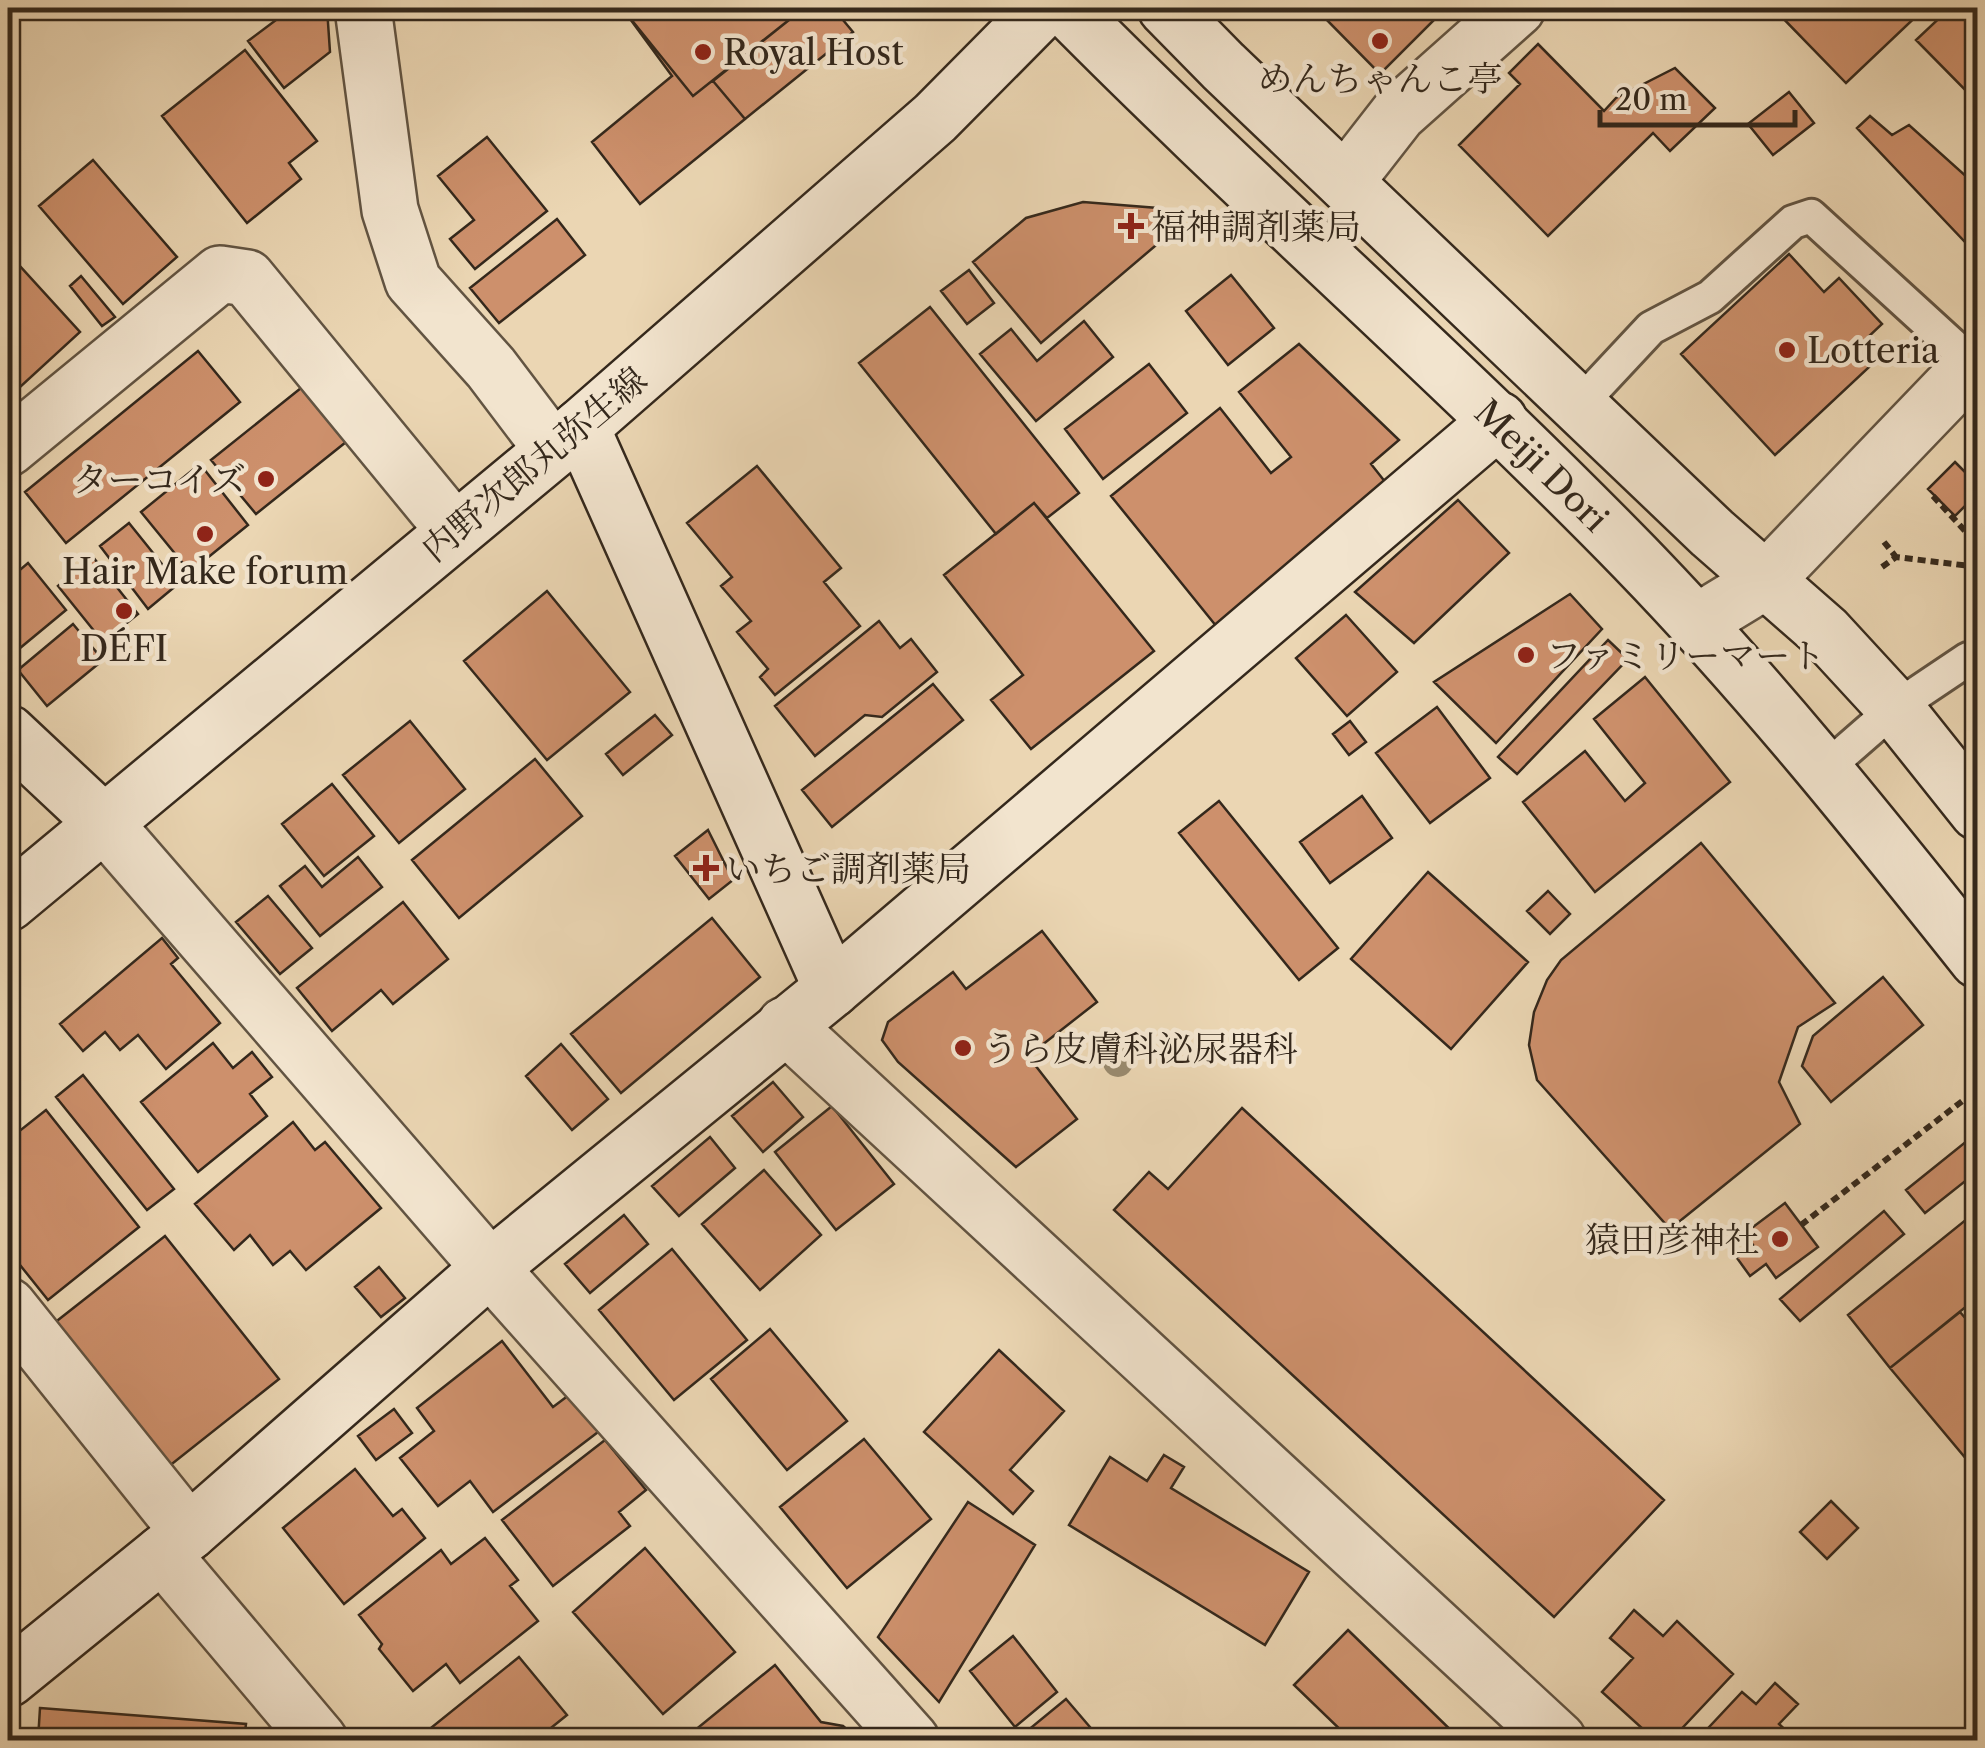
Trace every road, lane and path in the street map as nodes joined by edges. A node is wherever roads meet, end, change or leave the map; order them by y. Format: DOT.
graph roads {
  1 [pos="364,8"];
  2 [pos="850,8"];
  3 [pos="1044,8"];
  4 [pos="1066,8"];
  5 [pos="1166,8"];
  6 [pos="1517,8"];
  7 [pos="840,16"];
  8 [pos="1345,182"];
  9 [pos="1975,362"];
  10 [pos="1580,404"];
  11 [pos="1499,420"];
  12 [pos="567,438"];
  13 [pos="8,448"];
  14 [pos="1922,486"];
  15 [pos="455,530"];
  16 [pos="1876,534"];
  17 [pos="1978,545"];
  18 [pos="1896,556"];
  19 [pos="1882,567"];
  20 [pos="1978,567"];
  21 [pos="1764,581"];
  22 [pos="1696,622"];
  23 [pos="1978,661"];
  24 [pos="1895,708"];
  25 [pos="8,733"];
  26 [pos="1825,768"];
  27 [pos="1978,812"];
  28 [pos="104,823"];
  29 [pos="8,904"];
  30 [pos="1978,960"];
  31 [pos="832,989"];
  32 [pos="785,1025"];
  33 [pos="1978,1089"];
  34 [pos="1802,1225"];
  35 [pos="490,1268"];
  36 [pos="8,1306"];
  37 [pos="175,1543"];
  38 [pos="8,1680"];
  39 [pos="319,1740"];
  40 [pos="911,1740"];
  41 [pos="1558,1740"];
  1 -- 12 [label="street"];
  2 -- 7 [label="path"];
  3 -- 12 [label="street, 内野次郎丸弥生線"];
  4 -- 11 [label="street, Meiji Dori"];
  5 -- 8 [label="street, Meiji Dori"];
  6 -- 8 [label="street"];
  8 -- 10 [label="street, Meiji Dori"];
  9 -- 10 [label="lane"];
  9 -- 21 [label="street"];
  10 -- 21 [label="street, Meiji Dori"];
  11 -- 22 [label="street, Meiji Dori"];
  11 -- 31 [label="street"];
  12 -- 15 [label="street, 内野次郎丸弥生線"];
  12 -- 31 [label="street"];
  13 -- 15 [label="street"];
  14 -- 17 [label="path"];
  15 -- 28 [label="street, 内野次郎丸弥生線"];
  16 -- 18 [label="path"];
  18 -- 19 [label="path"];
  18 -- 20 [label="path"];
  21 -- 22 [label="street"];
  21 -- 24 [label="street, Meiji Dori"];
  22 -- 26 [label="street, Meiji Dori"];
  23 -- 24 [label="lane"];
  24 -- 26 [label="lane"];
  24 -- 27 [label="street, Meiji Dori"];
  25 -- 28 [label="street"];
  26 -- 30 [label="street, Meiji Dori"];
  28 -- 29 [label="street, 内野次郎丸弥生線"];
  28 -- 35 [label="street"];
  31 -- 32 [label="street"];
  32 -- 35 [label="street"];
  32 -- 41 [label="street"];
  33 -- 34 [label="path"];
  35 -- 37 [label="street"];
  35 -- 40 [label="street"];
  36 -- 37 [label="street"];
  37 -- 38 [label="street"];
  37 -- 39 [label="street"];
}
